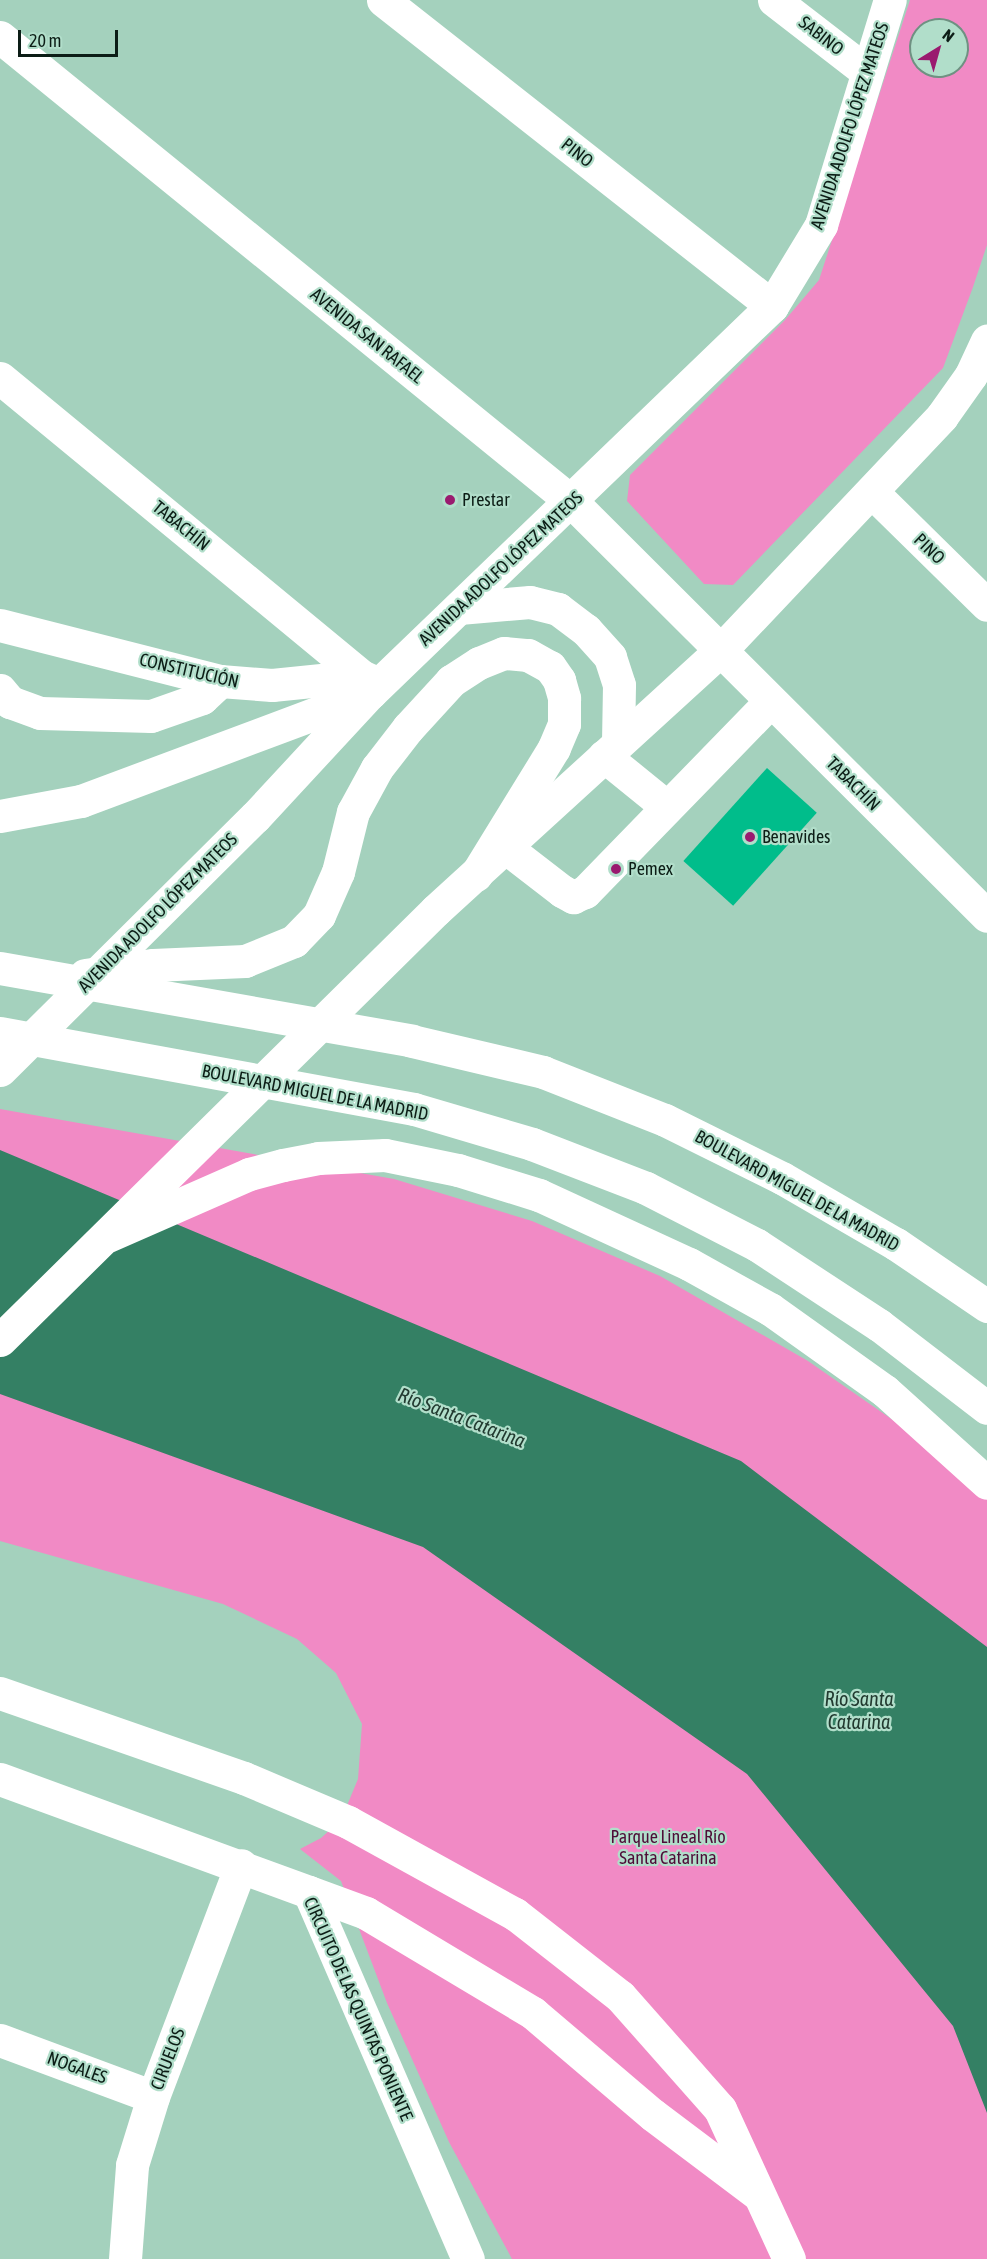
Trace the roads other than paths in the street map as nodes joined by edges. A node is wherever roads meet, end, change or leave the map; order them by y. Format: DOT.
graph roads {
  1 [pos="382,0"];
  2 [pos="774,0"];
  3 [pos="890,0"];
  4 [pos="0,38"];
  5 [pos="867,72"];
  6 [pos="772,306"];
  7 [pos="987,340"];
  8 [pos="0,378"];
  9 [pos="872,492"];
  10 [pos="572,502"];
  11 [pos="987,605"];
  12 [pos="459,608"];
  13 [pos="0,625"];
  14 [pos="720,651"];
  15 [pos="220,681"];
  16 [pos="370,684"];
  17 [pos="0,690"];
  18 [pos="770,702"];
  19 [pos="611,749"];
  20 [pos="668,807"];
  21 [pos="0,816"];
  22 [pos="505,847"];
  23 [pos="476,875"];
  24 [pos="987,916"];
  25 [pos="0,968"];
  26 [pos="64,979"];
  27 [pos="0,1033"];
  28 [pos="0,1070"];
  29 [pos="108,1236"];
  30 [pos="987,1306"];
  31 [pos="0,1340"];
  32 [pos="987,1408"];
  33 [pos="987,1483"];
  34 [pos="0,1693"];
  35 [pos="0,1779"];
  36 [pos="241,1865"];
  37 [pos="309,1892"];
  38 [pos="0,2040"];
  39 [pos="153,2097"];
  40 [pos="762,2197"];
  41 [pos="125,2259"];
  42 [pos="468,2259"];
  43 [pos="789,2259"];
  1 -- 6 [label="main road, PINO"];
  2 -- 5 [label="main road, SABINO"];
  3 -- 5 [label="main road, AVENIDA ADOLFO LÓPEZ MATEOS"];
  4 -- 10 [label="main road, AVENIDA SAN RAFAEL"];
  5 -- 6 [label="main road, AVENIDA ADOLFO LÓPEZ MATEOS"];
  6 -- 10 [label="main road, AVENIDA ADOLFO LÓPEZ MATEOS"];
  7 -- 9 [label="main road"];
  8 -- 16 [label="main road, TABACHÍN"];
  9 -- 11 [label="main road, PINO"];
  9 -- 14 [label="main road"];
  10 -- 12 [label="main road, AVENIDA ADOLFO LÓPEZ MATEOS"];
  10 -- 14 [label="main road, AVENIDA SAN RAFAEL"];
  12 -- 16 [label="main road, AVENIDA ADOLFO LÓPEZ MATEOS"];
  12 -- 19 [label="main road"];
  13 -- 15 [label="main road, CONSTITUCIÓN"];
  14 -- 18 [label="main road, TABACHÍN"];
  14 -- 19 [label="main road"];
  15 -- 16 [label="main road, CONSTITUCIÓN"];
  15 -- 17 [label="main road"];
  16 -- 21 [label="main road"];
  16 -- 28 [label="main road, AVENIDA ADOLFO LÓPEZ MATEOS"];
  18 -- 20 [label="main road"];
  18 -- 24 [label="main road, TABACHÍN"];
  19 -- 20 [label="main road"];
  19 -- 22 [label="main road"];
  20 -- 22 [label="main road"];
  22 -- 23 [label="main road"];
  23 -- 26 [label="main road"];
  23 -- 29 [label="main road"];
  25 -- 26 [label="main road, BOULEVARD MIGUEL DE LA MADRID"];
  26 -- 30 [label="main road, BOULEVARD MIGUEL DE LA MADRID"];
  27 -- 32 [label="main road, BOULEVARD MIGUEL DE LA MADRID"];
  29 -- 31 [label="main road"];
  29 -- 33 [label="main road"];
  34 -- 40 [label="main road"];
  35 -- 36 [label="main road, CIRCUITO DE LAS QUINTAS PONIENTE"];
  36 -- 37 [label="main road, CIRCUITO DE LAS QUINTAS PONIENTE"];
  36 -- 39 [label="main road, CIRUELOS"];
  37 -- 40 [label="main road"];
  37 -- 42 [label="main road, CIRCUITO DE LAS QUINTAS PONIENTE"];
  38 -- 39 [label="main road, NOGALES"];
  39 -- 41 [label="main road, CIRUELOS"];
  40 -- 43 [label="main road"];
}
